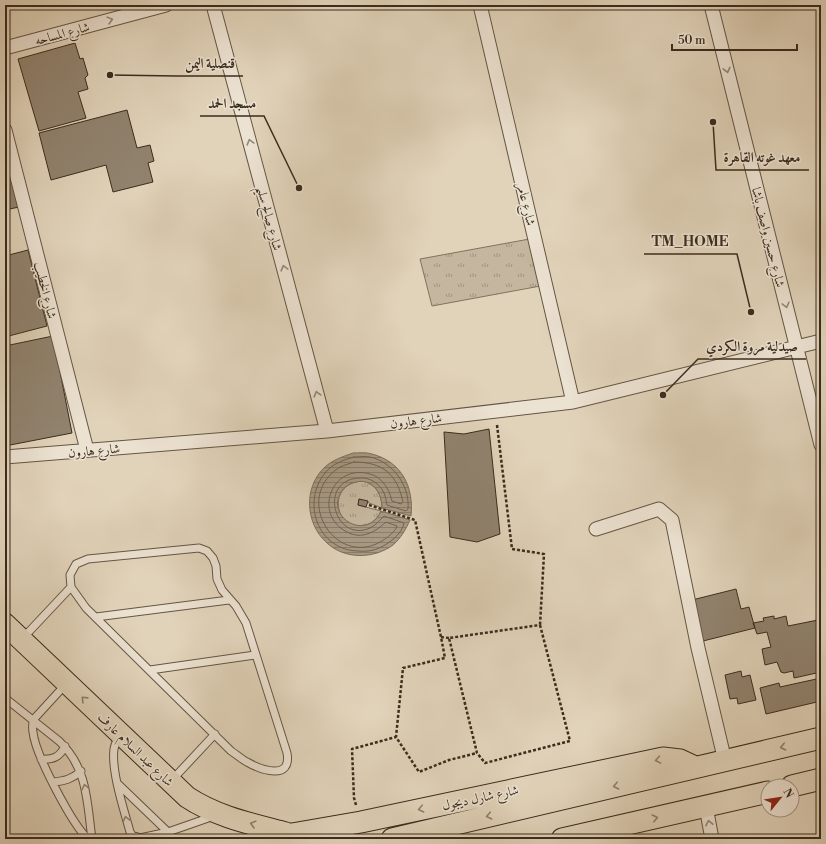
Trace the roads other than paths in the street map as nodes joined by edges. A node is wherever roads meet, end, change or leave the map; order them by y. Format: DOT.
graph roads {
  1 [pos="166,5"];
  2 [pos="213,5"];
  3 [pos="480,5"];
  4 [pos="711,5"];
  5 [pos="5,48"];
  6 [pos="5,130"];
  7 [pos="821,341"];
  8 [pos="796,346"];
  9 [pos="573,402"];
  10 [pos="327,431"];
  11 [pos="821,445"];
  12 [pos="87,450"];
  13 [pos="5,457"];
  14 [pos="596,529"];
  15 [pos="72,588"];
  16 [pos="230,600"];
  17 [pos="96,617"];
  18 [pos="5,624"];
  19 [pos="22,640"];
  20 [pos="255,655"];
  21 [pos="150,670"];
  22 [pos="68,683"];
  23 [pos="5,698"];
  24 [pos="33,720"];
  25 [pos="120,734"];
  26 [pos="215,734"];
  27 [pos="821,738"];
  28 [pos="65,746"];
  29 [pos="41,759"];
  30 [pos="725,761"];
  31 [pos="695,767"];
  32 [pos="81,771"];
  33 [pos="821,779"];
  34 [pos="53,782"];
  35 [pos="170,782"];
  36 [pos="117,783"];
  37 [pos="800,784"];
  38 [pos="760,794"];
  39 [pos="706,807"];
  40 [pos="219,814"];
  41 [pos="168,832"];
  42 [pos="291,834"];
  43 [pos="88,839"];
  44 [pos="92,839"];
  45 [pos="263,839"];
  46 [pos="392,839"];
  47 [pos="562,839"];
  48 [pos="712,839"];
  5 -- 1 [label="street, شارع المساحه, one-way"];
  10 -- 2 [label="street, شارع صالح سليم, one-way"];
  3 -- 9 [label="street, شارع عامر"];
  4 -- 8 [label="street, شارع حسين واصف باشا, one-way"];
  6 -- 12 [label="street, شارع الخطيب"];
  7 -- 8 [label="street, شارع هارون"];
  8 -- 9 [label="street, شارع هارون"];
  8 -- 11 [label="street, شارع حسين واصف باشا"];
  9 -- 10 [label="street, شارع هارون"];
  10 -- 12 [label="street, شارع هارون"];
  12 -- 13 [label="street, شارع هارون"];
  14 -- 30 [label="street"];
  15 -- 16 [label="lane"];
  15 -- 17 [label="lane"];
  15 -- 19 [label="lane"];
  16 -- 17 [label="lane"];
  16 -- 20 [label="lane"];
  17 -- 21 [label="lane"];
  18 -- 19 [label="main road, شارع عبد السلام عارف"];
  19 -- 22 [label="main road, شارع عبد السلام عارف"];
  20 -- 21 [label="lane"];
  20 -- 26 [label="lane"];
  21 -- 26 [label="lane"];
  22 -- 24 [label="lane"];
  25 -- 22 [label="main road, شارع عبد السلام عارف, one-way"];
  23 -- 24 [label="lane"];
  24 -- 28 [label="lane"];
  24 -- 29 [label="lane"];
  25 -- 35 [label="main road, شارع عبد السلام عارف"];
  25 -- 36 [label="lane"];
  26 -- 35 [label="lane"];
  27 -- 30 [label="main road, شارع شارل ديجول, one-way"];
  28 -- 29 [label="lane"];
  28 -- 32 [label="lane"];
  29 -- 34 [label="lane"];
  30 -- 31 [label="main road, شارع شارل ديجول"];
  31 -- 42 [label="main road, شارع شارل ديجول, one-way"];
  31 -- 46 [label="main road, شارع شارل ديجول, one-way"];
  32 -- 34 [label="lane"];
  44 -- 32 [label="lane, one-way"];
  33 -- 37 [label="main road"];
  34 -- 43 [label="lane"];
  35 -- 40 [label="main road, شارع عبد السلام عارف"];
  36 -- 41 [label="lane"];
  41 -- 36 [label="lane, one-way"];
  38 -- 39 [label="main road"];
  47 -- 39 [label="main road, one-way"];
  48 -- 39 [label="street, one-way"];
  40 -- 41 [label="lane"];
  42 -- 40 [label="main road, شارع عبد السلام عارف, one-way"];
  42 -- 45 [label="main road, شارع شارل ديجول"];
}
